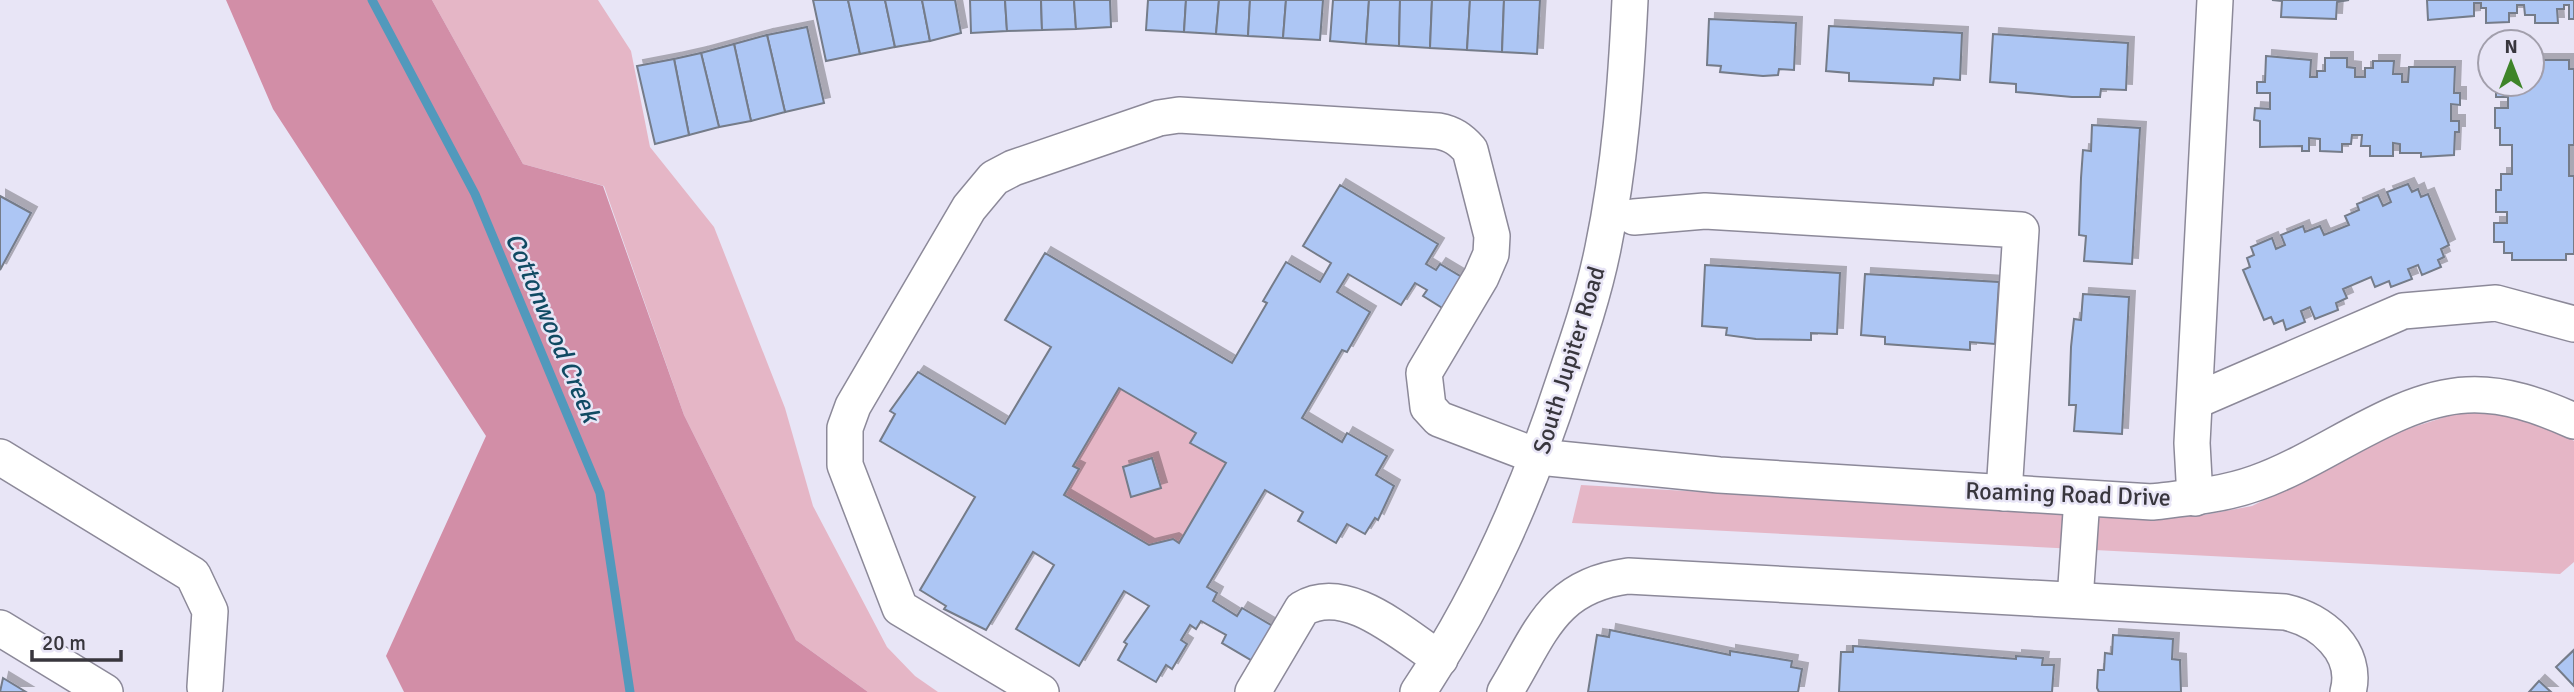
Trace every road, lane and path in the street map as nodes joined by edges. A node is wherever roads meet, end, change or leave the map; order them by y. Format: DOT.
graph roads {
  1 [pos="1630,0"];
  2 [pos="2215,0"];
  3 [pos="1634,217"];
  4 [pos="2574,324"];
  5 [pos="2195,401"];
  6 [pos="2574,421"];
  7 [pos="0,457"];
  8 [pos="1539,457"];
  9 [pos="2004,493"];
  10 [pos="2082,498"];
  11 [pos="2195,498"];
  12 [pos="2075,600"];
  13 [pos="0,628"];
  14 [pos="1440,659"];
  15 [pos="205,687"];
  16 [pos="106,692"];
  17 [pos="1041,692"];
  18 [pos="1253,692"];
  19 [pos="1418,692"];
  20 [pos="1505,692"];
  21 [pos="2348,692"];
  1 -- 8 [label="street, South Jupiter Road"];
  2 -- 5 [label="street"];
  3 -- 9 [label="street"];
  4 -- 5 [label="street"];
  5 -- 11 [label="street"];
  6 -- 11 [label="street, Roaming Road Drive"];
  7 -- 15 [label="street"];
  8 -- 9 [label="street, Roaming Road Drive"];
  8 -- 14 [label="street, South Jupiter Road"];
  8 -- 17 [label="street, Roaming Road Drive"];
  9 -- 10 [label="street, Roaming Road Drive"];
  10 -- 11 [label="street, Roaming Road Drive"];
  10 -- 12 [label="street"];
  12 -- 20 [label="street"];
  12 -- 21 [label="street"];
  13 -- 16 [label="street"];
  14 -- 18 [label="street"];
  14 -- 19 [label="street, South Jupiter Road"];
}
